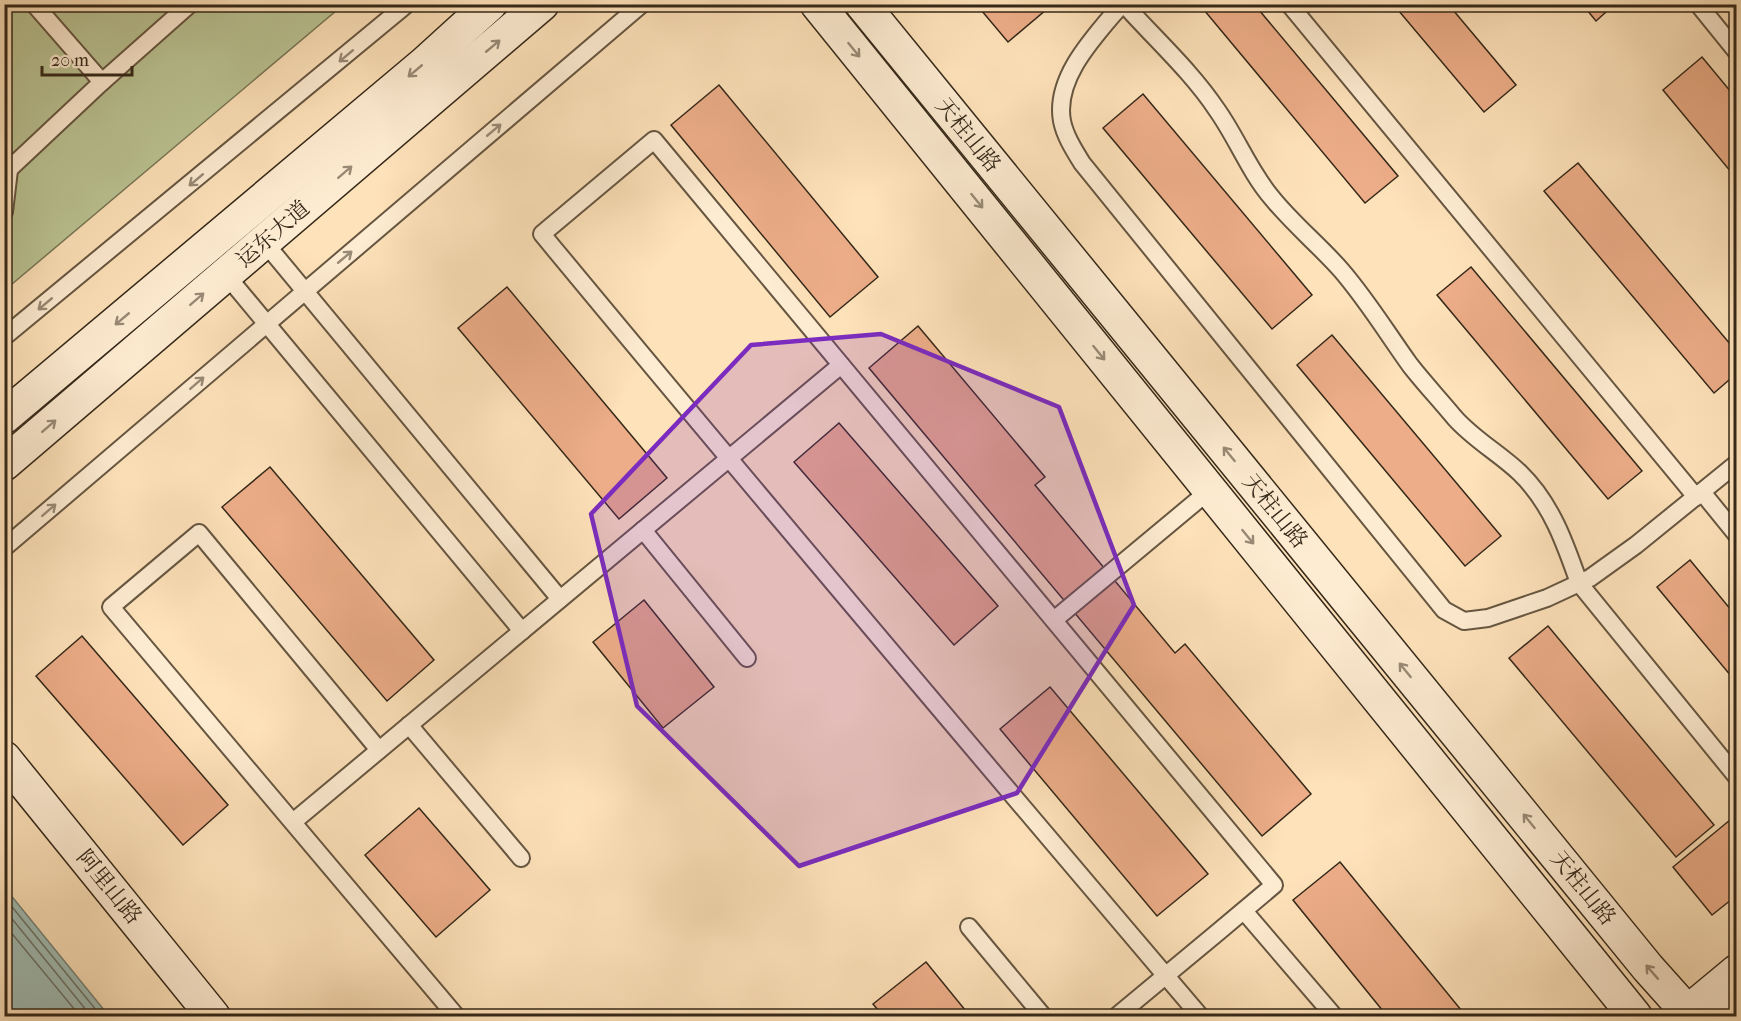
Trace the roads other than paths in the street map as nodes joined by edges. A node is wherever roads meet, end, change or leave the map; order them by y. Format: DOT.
graph roads {
  1 [pos="34,4"];
  2 [pos="190,4"];
  3 [pos="407,4"];
  4 [pos="490,4"];
  5 [pos="542,4"];
  6 [pos="642,4"];
  7 [pos="817,4"];
  8 [pos="862,4"];
  9 [pos="1123,4"];
  10 [pos="1289,4"];
  11 [pos="1698,4"];
  12 [pos="1737,51"];
  13 [pos="102,82"];
  14 [pos="7,172"];
  15 [pos="4,212"];
  16 [pos="243,217"];
  17 [pos="264,242"];
  18 [pos="204,249"];
  19 [pos="226,274"];
  20 [pos="305,291"];
  21 [pos="267,324"];
  22 [pos="4,338"];
  23 [pos="841,365"];
  24 [pos="4,417"];
  25 [pos="728,459"];
  26 [pos="4,464"];
  27 [pos="1731,469"];
  28 [pos="1737,487"];
  29 [pos="1210,490"];
  30 [pos="1699,495"];
  31 [pos="643,530"];
  32 [pos="1737,534"];
  33 [pos="4,548"];
  34 [pos="1579,583"];
  35 [pos="560,599"];
  36 [pos="1054,620"];
  37 [pos="522,631"];
  38 [pos="747,658"];
  39 [pos="409,725"];
  40 [pos="379,750"];
  41 [pos="4,758"];
  42 [pos="1737,776"];
  43 [pos="293,822"];
  44 [pos="521,858"];
  45 [pos="1244,911"];
  46 [pos="969,927"];
  47 [pos="1737,972"];
  48 [pos="1166,976"];
  49 [pos="1737,1006"];
  50 [pos="1687,1015"];
  51 [pos="213,1017"];
  52 [pos="456,1017"];
  53 [pos="1043,1017"];
  54 [pos="1117,1017"];
  55 [pos="1200,1017"];
  56 [pos="1334,1017"];
  57 [pos="1635,1017"];
  58 [pos="1724,1017"];
  1 -- 13 [label="lane"];
  2 -- 13 [label="lane"];
  3 -- 22 [label="lane, one-way"];
  4 -- 16 [label="street, 运东大道, one-way"];
  17 -- 5 [label="street, 运东大道, one-way"];
  20 -- 6 [label="lane, one-way"];
  7 -- 29 [label="street, 天柱山路, one-way"];
  50 -- 8 [label="street, 天柱山路, one-way"];
  9 -- 34 [label="lane"];
  9 -- 34 [label="lane"];
  10 -- 30 [label="lane"];
  11 -- 12 [label="lane"];
  13 -- 14 [label="lane"];
  14 -- 15 [label="lane"];
  16 -- 17 [label="lane"];
  16 -- 18 [label="street, 运东大道"];
  17 -- 19 [label="street, 运东大道"];
  17 -- 20 [label="lane"];
  18 -- 19 [label="lane"];
  18 -- 24 [label="street, 运东大道, one-way"];
  19 -- 21 [label="lane"];
  26 -- 19 [label="street, 运东大道, one-way"];
  20 -- 21 [label="lane"];
  20 -- 35 [label="lane"];
  33 -- 21 [label="lane, one-way"];
  21 -- 37 [label="lane"];
  23 -- 25 [label="lane"];
  23 -- 25 [label="lane"];
  23 -- 36 [label="lane"];
  25 -- 31 [label="lane"];
  25 -- 48 [label="lane"];
  27 -- 28 [label="lane"];
  27 -- 30 [label="lane"];
  29 -- 36 [label="lane"];
  29 -- 57 [label="street, 天柱山路, one-way"];
  30 -- 32 [label="lane"];
  30 -- 34 [label="lane"];
  31 -- 35 [label="lane"];
  31 -- 38 [label="lane"];
  34 -- 42 [label="lane"];
  35 -- 37 [label="lane"];
  36 -- 45 [label="lane"];
  37 -- 39 [label="lane"];
  39 -- 40 [label="lane"];
  39 -- 44 [label="lane"];
  40 -- 43 [label="lane"];
  40 -- 43 [label="lane"];
  41 -- 51 [label="street, 阿里山路"];
  43 -- 52 [label="lane"];
  45 -- 48 [label="lane"];
  45 -- 56 [label="lane"];
  46 -- 53 [label="lane"];
  47 -- 50 [label="street"];
  48 -- 54 [label="lane"];
  48 -- 55 [label="lane"];
  49 -- 58 [label="street"];
}
